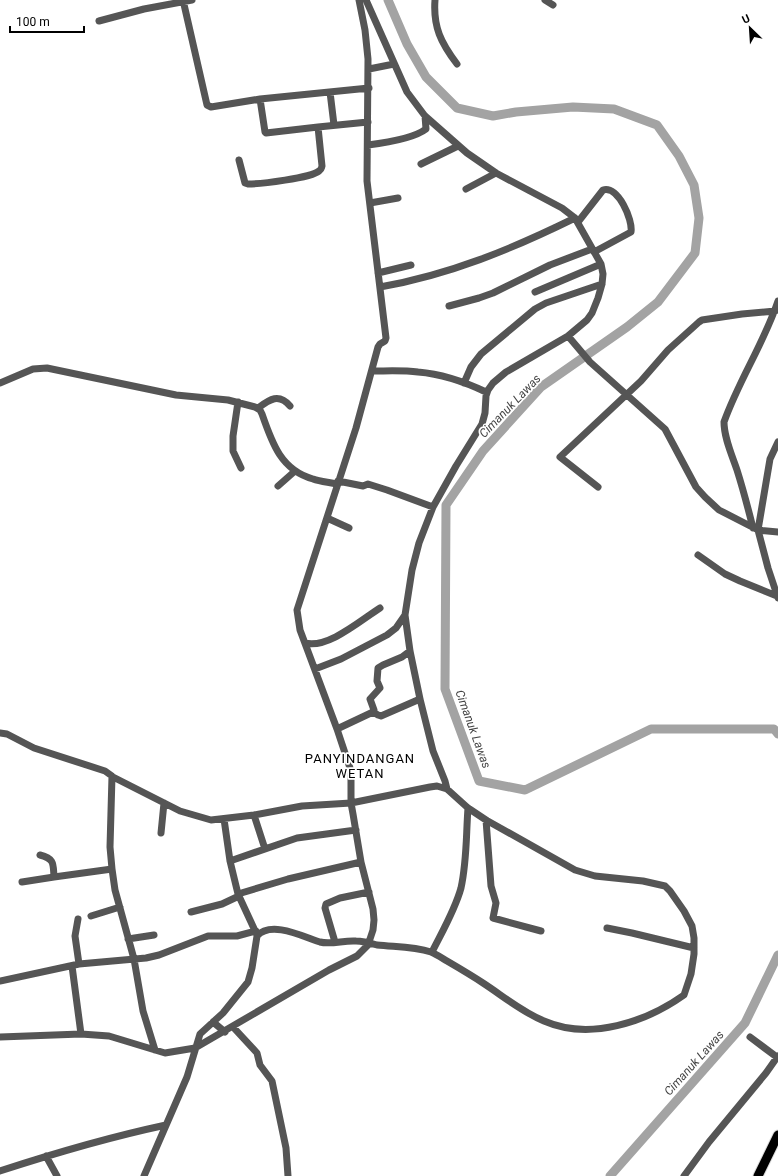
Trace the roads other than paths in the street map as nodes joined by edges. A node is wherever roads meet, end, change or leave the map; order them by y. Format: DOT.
graph roads {
  1 [pos="192,0"];
  2 [pos="359,0"];
  3 [pos="366,0"];
  4 [pos="435,0"];
  5 [pos="545,0"];
  6 [pos="183,1"];
  7 [pos="553,5"];
  8 [pos="99,21"];
  9 [pos="394,64"];
  10 [pos="457,64"];
  11 [pos="369,69"];
  12 [pos="363,89"];
  13 [pos="330,92"];
  14 [pos="260,100"];
  15 [pos="425,116"];
  16 [pos="366,122"];
  17 [pos="334,125"];
  18 [pos="318,127"];
  19 [pos="368,145"];
  20 [pos="458,146"];
  21 [pos="239,160"];
  22 [pos="421,164"];
  23 [pos="496,173"];
  24 [pos="466,189"];
  25 [pos="398,198"];
  26 [pos="370,203"];
  27 [pos="576,220"];
  28 [pos="593,251"];
  29 [pos="601,264"];
  30 [pos="411,265"];
  31 [pos="378,273"];
  32 [pos="602,284"];
  33 [pos="380,287"];
  34 [pos="535,292"];
  35 [pos="778,301"];
  36 [pos="449,306"];
  37 [pos="775,311"];
  38 [pos="568,336"];
  39 [pos="372,371"];
  40 [pos="0,383"];
  41 [pos="464,383"];
  42 [pos="486,392"];
  43 [pos="626,394"];
  44 [pos="238,402"];
  45 [pos="290,406"];
  46 [pos="258,408"];
  47 [pos="778,442"];
  48 [pos="241,468"];
  49 [pos="295,472"];
  50 [pos="338,482"];
  51 [pos="278,486"];
  52 [pos="598,487"];
  53 [pos="433,507"];
  54 [pos="327,518"];
  55 [pos="349,528"];
  56 [pos="756,529"];
  57 [pos="778,532"];
  58 [pos="698,555"];
  59 [pos="778,597"];
  60 [pos="380,608"];
  61 [pos="405,615"];
  62 [pos="305,643"];
  63 [pos="410,651"];
  64 [pos="315,669"];
  65 [pos="420,699"];
  66 [pos="373,712"];
  67 [pos="337,729"];
  68 [pos="0,733"];
  69 [pos="113,777"];
  70 [pos="447,789"];
  71 [pos="164,803"];
  72 [pos="351,803"];
  73 [pos="468,808"];
  74 [pos="254,815"];
  75 [pos="224,819"];
  76 [pos="486,820"];
  77 [pos="356,830"];
  78 [pos="161,833"];
  79 [pos="265,849"];
  80 [pos="40,855"];
  81 [pos="230,861"];
  82 [pos="361,862"];
  83 [pos="112,869"];
  84 [pos="54,877"];
  85 [pos="22,882"];
  86 [pos="369,892"];
  87 [pos="238,895"];
  88 [pos="120,907"];
  89 [pos="191,912"];
  90 [pos="91,916"];
  91 [pos="78,919"];
  92 [pos="607,928"];
  93 [pos="541,931"];
  94 [pos="257,933"];
  95 [pos="154,935"];
  96 [pos="128,939"];
  97 [pos="335,942"];
  98 [pos="373,943"];
  99 [pos="694,948"];
  100 [pos="432,952"];
  101 [pos="134,959"];
  102 [pos="76,965"];
  103 [pos="0,981"];
  104 [pos="213,1022"];
  105 [pos="234,1027"];
  106 [pos="225,1032"];
  107 [pos="82,1034"];
  108 [pos="750,1036"];
  109 [pos="0,1037"];
  110 [pos="155,1050"];
  111 [pos="195,1051"];
  112 [pos="778,1057"];
  113 [pos="166,1125"];
  114 [pos="778,1135"];
  115 [pos="778,1145"];
  116 [pos="46,1156"];
  117 [pos="0,1171"];
  118 [pos="57,1176"];
  119 [pos="144,1176"];
  120 [pos="288,1176"];
  121 [pos="684,1176"];
  122 [pos="758,1176"];
  123 [pos="764,1176"];
  1 -- 6 [label="street"];
  2 -- 11 [label="street"];
  3 -- 9 [label="street"];
  4 -- 10 [label="street"];
  5 -- 7 [label="street"];
  6 -- 8 [label="street"];
  6 -- 14 [label="street"];
  9 -- 11 [label="street"];
  9 -- 15 [label="street"];
  11 -- 12 [label="street"];
  12 -- 13 [label="street"];
  12 -- 16 [label="street"];
  13 -- 14 [label="street"];
  13 -- 17 [label="street"];
  14 -- 18 [label="street"];
  15 -- 19 [label="street"];
  15 -- 20 [label="street"];
  16 -- 17 [label="street"];
  16 -- 19 [label="street"];
  17 -- 18 [label="street"];
  18 -- 21 [label="street"];
  19 -- 26 [label="street"];
  20 -- 22 [label="street"];
  20 -- 23 [label="street"];
  23 -- 24 [label="street"];
  23 -- 27 [label="street"];
  25 -- 26 [label="street"];
  26 -- 31 [label="street"];
  27 -- 28 [label="street"];
  27 -- 28 [label="street"];
  27 -- 33 [label="street"];
  28 -- 29 [label="street"];
  28 -- 36 [label="street"];
  29 -- 32 [label="street"];
  29 -- 34 [label="street"];
  30 -- 31 [label="street"];
  31 -- 33 [label="street"];
  32 -- 38 [label="street"];
  32 -- 41 [label="street"];
  33 -- 39 [label="street"];
  35 -- 37 [label="street"];
  37 -- 43 [label="street"];
  37 -- 56 [label="street"];
  38 -- 42 [label="street"];
  38 -- 43 [label="street"];
  39 -- 41 [label="street"];
  39 -- 50 [label="street"];
  40 -- 44 [label="street"];
  41 -- 42 [label="street"];
  42 -- 53 [label="street"];
  43 -- 52 [label="street"];
  43 -- 56 [label="street"];
  44 -- 46 [label="street"];
  44 -- 48 [label="street"];
  45 -- 46 [label="street"];
  46 -- 49 [label="street"];
  47 -- 56 [label="street"];
  49 -- 50 [label="street"];
  49 -- 51 [label="street"];
  50 -- 53 [label="street"];
  50 -- 54 [label="street"];
  53 -- 61 [label="street"];
  54 -- 55 [label="street"];
  54 -- 62 [label="street"];
  56 -- 57 [label="street"];
  56 -- 59 [label="street"];
  58 -- 59 [label="street"];
  60 -- 62 [label="street"];
  61 -- 63 [label="street"];
  61 -- 64 [label="street"];
  62 -- 64 [label="street"];
  63 -- 65 [label="street"];
  63 -- 66 [label="street"];
  64 -- 67 [label="street"];
  65 -- 66 [label="street"];
  65 -- 70 [label="street"];
  66 -- 67 [label="street"];
  67 -- 72 [label="street"];
  68 -- 69 [label="street"];
  69 -- 71 [label="street"];
  69 -- 83 [label="street"];
  70 -- 72 [label="street"];
  70 -- 73 [label="street"];
  71 -- 75 [label="street"];
  71 -- 78 [label="street"];
  72 -- 74 [label="street"];
  72 -- 77 [label="street"];
  73 -- 76 [label="street"];
  73 -- 100 [label="street"];
  74 -- 75 [label="street"];
  74 -- 79 [label="street"];
  75 -- 81 [label="street"];
  76 -- 93 [label="street"];
  76 -- 99 [label="street"];
  77 -- 79 [label="street"];
  77 -- 82 [label="street"];
  79 -- 81 [label="street"];
  80 -- 84 [label="street"];
  81 -- 87 [label="street"];
  82 -- 86 [label="street"];
  82 -- 87 [label="street"];
  83 -- 84 [label="street"];
  83 -- 88 [label="street"];
  84 -- 85 [label="street"];
  86 -- 97 [label="street"];
  86 -- 98 [label="street"];
  87 -- 89 [label="street"];
  87 -- 94 [label="street"];
  88 -- 90 [label="street"];
  88 -- 96 [label="street"];
  91 -- 102 [label="street"];
  92 -- 99 [label="street"];
  94 -- 97 [label="street"];
  94 -- 101 [label="street"];
  94 -- 104 [label="street"];
  95 -- 96 [label="street"];
  96 -- 101 [label="street"];
  97 -- 98 [label="street"];
  98 -- 100 [label="street"];
  98 -- 105 [label="street"];
  99 -- 100 [label="street"];
  101 -- 102 [label="street"];
  101 -- 110 [label="street"];
  102 -- 103 [label="street"];
  102 -- 107 [label="street"];
  104 -- 106 [label="street"];
  104 -- 111 [label="street"];
  105 -- 106 [label="street"];
  105 -- 120 [label="street"];
  106 -- 111 [label="street"];
  107 -- 109 [label="street"];
  107 -- 110 [label="street"];
  108 -- 112 [label="street"];
  110 -- 111 [label="street"];
  111 -- 113 [label="street"];
  112 -- 121 [label="street"];
  113 -- 116 [label="street"];
  113 -- 119 [label="street"];
  114 -- 122 [label="main road"];
  115 -- 123 [label="main road"];
  116 -- 117 [label="street"];
  116 -- 118 [label="street"];
}
